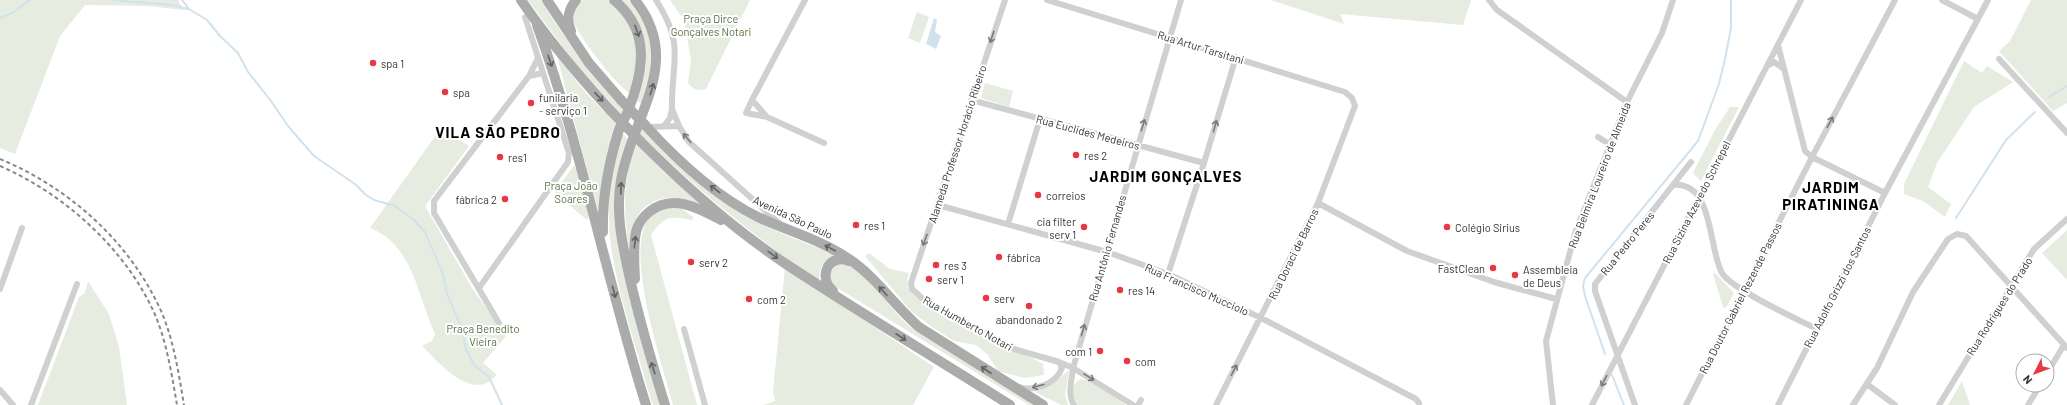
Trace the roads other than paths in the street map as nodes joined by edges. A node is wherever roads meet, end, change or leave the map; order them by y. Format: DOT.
graph roads {
  1 [pos="521,0"];
  2 [pos="548,0"];
  3 [pos="576,0"];
  4 [pos="614,0"];
  5 [pos="635,0"];
  6 [pos="656,0"];
  7 [pos="805,0"];
  8 [pos="1005,0"];
  9 [pos="1047,0"];
  10 [pos="1181,0"];
  11 [pos="1488,0"];
  12 [pos="1673,0"];
  13 [pos="1801,0"];
  14 [pos="1895,0"];
  15 [pos="1942,0"];
  16 [pos="1988,0"];
  17 [pos="1978,19"];
  18 [pos="532,20"];
  19 [pos="1171,38"];
  20 [pos="1778,45"];
  21 [pos="582,53"];
  22 [pos="1236,57"];
  23 [pos="538,58"];
  24 [pos="1999,59"];
  25 [pos="1766,68"];
  26 [pos="1784,70"];
  27 [pos="543,73"];
  28 [pos="529,76"];
  29 [pos="1352,98"];
  30 [pos="752,100"];
  31 [pos="971,100"];
  32 [pos="1627,102"];
  33 [pos="672,110"];
  34 [pos="767,117"];
  35 [pos="1040,119"];
  36 [pos="644,126"];
  37 [pos="664,126"];
  38 [pos="679,126"];
  39 [pos="2067,133"];
  40 [pos="1598,137"];
  41 [pos="824,143"];
  42 [pos="1609,144"];
  43 [pos="1137,145"];
  44 [pos="1812,157"];
  45 [pos="1691,162"];
  46 [pos="1204,163"];
  47 [pos="1673,185"];
  48 [pos="1885,193"];
  49 [pos="1699,196"];
  50 [pos="1318,203"];
  51 [pos="938,205"];
  52 [pos="2067,219"];
  53 [pos="1008,224"];
  54 [pos="22,228"];
  55 [pos="789,230"];
  56 [pos="742,232"];
  57 [pos="1107,252"];
  58 [pos="604,254"];
  59 [pos="863,269"];
  60 [pos="1168,274"];
  61 [pos="77,284"];
  62 [pos="2011,287"];
  63 [pos="478,288"];
  64 [pos="0,289"];
  65 [pos="912,289"];
  66 [pos="1744,290"];
  67 [pos="1556,299"];
  68 [pos="856,308"];
  69 [pos="637,309"];
  70 [pos="1261,318"];
  71 [pos="499,323"];
  72 [pos="684,329"];
  73 [pos="1817,329"];
  74 [pos="2066,346"];
  75 [pos="1617,356"];
  76 [pos="1060,362"];
  77 [pos="2055,362"];
  78 [pos="1073,368"];
  79 [pos="1000,380"];
  80 [pos="1866,384"];
  81 [pos="0,390"];
  82 [pos="2035,393"];
  83 [pos="1419,403"];
  84 [pos="1941,403"];
  85 [pos="13,405"];
  86 [pos="31,405"];
  87 [pos="646,405"];
  88 [pos="665,405"];
  89 [pos="706,405"];
  90 [pos="1010,405"];
  91 [pos="1043,405"];
  92 [pos="1074,405"];
  93 [pos="1133,405"];
  94 [pos="1216,405"];
  95 [pos="1553,405"];
  96 [pos="1592,405"];
  97 [pos="1635,405"];
  98 [pos="1686,405"];
  99 [pos="1778,405"];
  100 [pos="1853,405"];
  101 [pos="1895,405"];
  102 [pos="2028,405"];
  1 -- 18 [label="main road"];
  2 -- 21 [label="main road, Avenida São Paulo"];
  3 -- 21 [label="main road"];
  4 -- 58 [label="main road, one-way"];
  36 -- 5 [label="main road, one-way"];
  6 -- 33 [label="street"];
  7 -- 30 [label="street"];
  8 -- 31 [label="street, Alameda Professor Horácio Ribeiro, one-way"];
  9 -- 19 [label="street, Rua Artur Tarsitani"];
  10 -- 19 [label="street, Rua Antônio Fernandes"];
  11 -- 32 [label="street"];
  12 -- 32 [label="street, Rua Belmira Loureiro de Almeida"];
  13 -- 20 [label="street, Rua Sizina Azevedo Schrepel"];
  44 -- 14 [label="street, Rua Doutor Gabriel Rezende Passos, one-way"];
  15 -- 17 [label="street"];
  16 -- 17 [label="street, Rua Adolfo Grizzi dos Santos"];
  17 -- 48 [label="street, Rua Adolfo Grizzi dos Santos"];
  18 -- 23 [label="street"];
  18 -- 56 [label="main road, one-way, bridge"];
  18 -- 58 [label="main road, one-way"];
  19 -- 22 [label="street, Rua Artur Tarsitani"];
  43 -- 19 [label="street, Rua Antônio Fernandes, one-way"];
  20 -- 25 [label="street, Rua Sizina Azevedo Schrepel"];
  20 -- 26 [label="street"];
  21 -- 36 [label="main road, Avenida São Paulo, bridge"];
  22 -- 29 [label="street, Rua Artur Tarsitani"];
  46 -- 22 [label="street, one-way"];
  23 -- 27 [label="street"];
  23 -- 28 [label="street"];
  24 -- 39 [label="street"];
  25 -- 26 [label="street"];
  25 -- 49 [label="street, Rua Sizina Azevedo Schrepel"];
  26 -- 44 [label="street"];
  27 -- 28 [label="street"];
  27 -- 63 [label="street"];
  28 -- 63 [label="street"];
  29 -- 50 [label="street, Rua Doraci de Barros"];
  30 -- 34 [label="street"];
  30 -- 34 [label="street"];
  31 -- 35 [label="street, Rua Euclides Medeiros"];
  31 -- 51 [label="street, Alameda Professor Horácio Ribeiro"];
  32 -- 42 [label="street, Rua Belmira Loureiro de Almeida"];
  33 -- 37 [label="street"];
  33 -- 38 [label="street"];
  34 -- 41 [label="street"];
  35 -- 43 [label="street, Rua Euclides Medeiros"];
  35 -- 53 [label="street"];
  36 -- 37 [label="street"];
  55 -- 36 [label="main road, Avenida São Paulo, one-way"];
  69 -- 36 [label="main road, one-way"];
  37 -- 38 [label="street"];
  55 -- 38 [label="street, one-way"];
  40 -- 42 [label="street"];
  42 -- 67 [label="street, Rua Belmira Loureiro de Almeida"];
  43 -- 46 [label="street, Rua Euclides Medeiros"];
  43 -- 57 [label="street, Rua Antônio Fernandes"];
  44 -- 48 [label="street"];
  44 -- 66 [label="street, Rua Doutor Gabriel Rezende Passos"];
  45 -- 47 [label="street, Rua Pedro Peres"];
  46 -- 60 [label="street"];
  47 -- 49 [label="street"];
  47 -- 75 [label="street, Rua Pedro Peres"];
  48 -- 73 [label="street, Rua Adolfo Grizzi dos Santos"];
  49 -- 66 [label="street"];
  49 -- 75 [label="street, Rua Sizina Azevedo Schrepel"];
  50 -- 67 [label="street"];
  50 -- 70 [label="street, Rua Doraci de Barros"];
  51 -- 53 [label="street, Rua Francisco Mucciolo"];
  51 -- 65 [label="street, Alameda Professor Horácio Ribeiro, one-way"];
  52 -- 62 [label="street, Rua Rodrigues do Prado"];
  53 -- 57 [label="street, Rua Francisco Mucciolo"];
  54 -- 64 [label="street"];
  59 -- 55 [label="main road, Avenida São Paulo, one-way"];
  56 -- 68 [label="main road, one-way"];
  69 -- 56 [label="main road, one-way"];
  57 -- 60 [label="street, Rua Francisco Mucciolo"];
  78 -- 57 [label="street, Rua Antônio Fernandes, one-way"];
  58 -- 87 [label="main road, one-way"];
  59 -- 68 [label="main road"];
  79 -- 59 [label="main road, Avenida São Paulo, one-way"];
  60 -- 70 [label="street, Rua Francisco Mucciolo"];
  61 -- 86 [label="street"];
  62 -- 74 [label="street"];
  62 -- 80 [label="street"];
  62 -- 84 [label="street, Rua Rodrigues do Prado"];
  63 -- 71 [label="street"];
  65 -- 76 [label="street, Rua Humberto Notari"];
  66 -- 73 [label="street"];
  66 -- 98 [label="street, Rua Doutor Gabriel Rezende Passos"];
  67 -- 95 [label="street, Rua Belmira Loureiro de Almeida"];
  68 -- 90 [label="main road, one-way"];
  88 -- 69 [label="main road, one-way"];
  70 -- 83 [label="street, Rua Francisco Mucciolo"];
  94 -- 70 [label="street, Rua Doraci de Barros, one-way"];
  72 -- 89 [label="street"];
  73 -- 99 [label="street, Rua Adolfo Grizzi dos Santos"];
  74 -- 77 [label="street"];
  75 -- 96 [label="street, Rua Sizina Azevedo Schrepel, one-way"];
  75 -- 97 [label="street"];
  76 -- 78 [label="street, Rua Humberto Notari"];
  76 -- 79 [label="street, one-way"];
  78 -- 92 [label="street, Rua Antônio Fernandes"];
  78 -- 93 [label="street, Rua Humberto Notari, one-way"];
  79 -- 91 [label="main road, Avenida São Paulo"];
  80 -- 100 [label="street"];
  80 -- 101 [label="street"];
  81 -- 85 [label="street"];
  82 -- 102 [label="street"];
}
